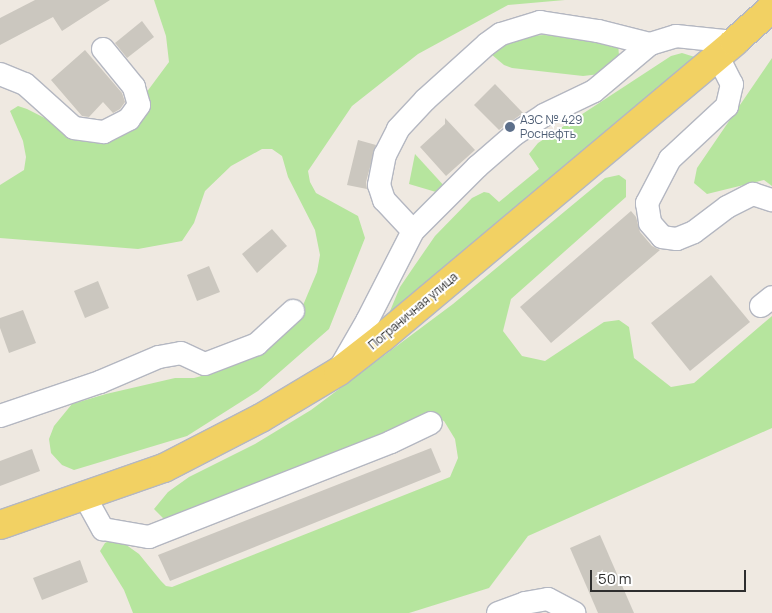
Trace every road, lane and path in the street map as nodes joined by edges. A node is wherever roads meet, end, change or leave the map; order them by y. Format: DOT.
graph roads {
  1 [pos="772,8"];
  2 [pos="650,44"];
  3 [pos="103,49"];
  4 [pos="726,49"];
  5 [pos="0,74"];
  6 [pos="772,200"];
  7 [pos="413,231"];
  8 [pos="293,311"];
  9 [pos="338,372"];
  10 [pos="0,416"];
  11 [pos="431,423"];
  12 [pos="85,497"];
  13 [pos="0,526"];
  14 [pos="498,613"];
  15 [pos="574,613"];
  1 -- 4 [label="main road, Пограничная улица"];
  2 -- 4 [label="street"];
  2 -- 7 [label="street"];
  2 -- 7 [label="street"];
  3 -- 5 [label="street"];
  4 -- 6 [label="street"];
  4 -- 9 [label="main road, Пограничная улица"];
  7 -- 9 [label="street"];
  8 -- 10 [label="street"];
  9 -- 12 [label="main road, Пограничная улица"];
  11 -- 12 [label="street"];
  12 -- 13 [label="main road, Пограничная улица"];
  14 -- 15 [label="street"];
}
